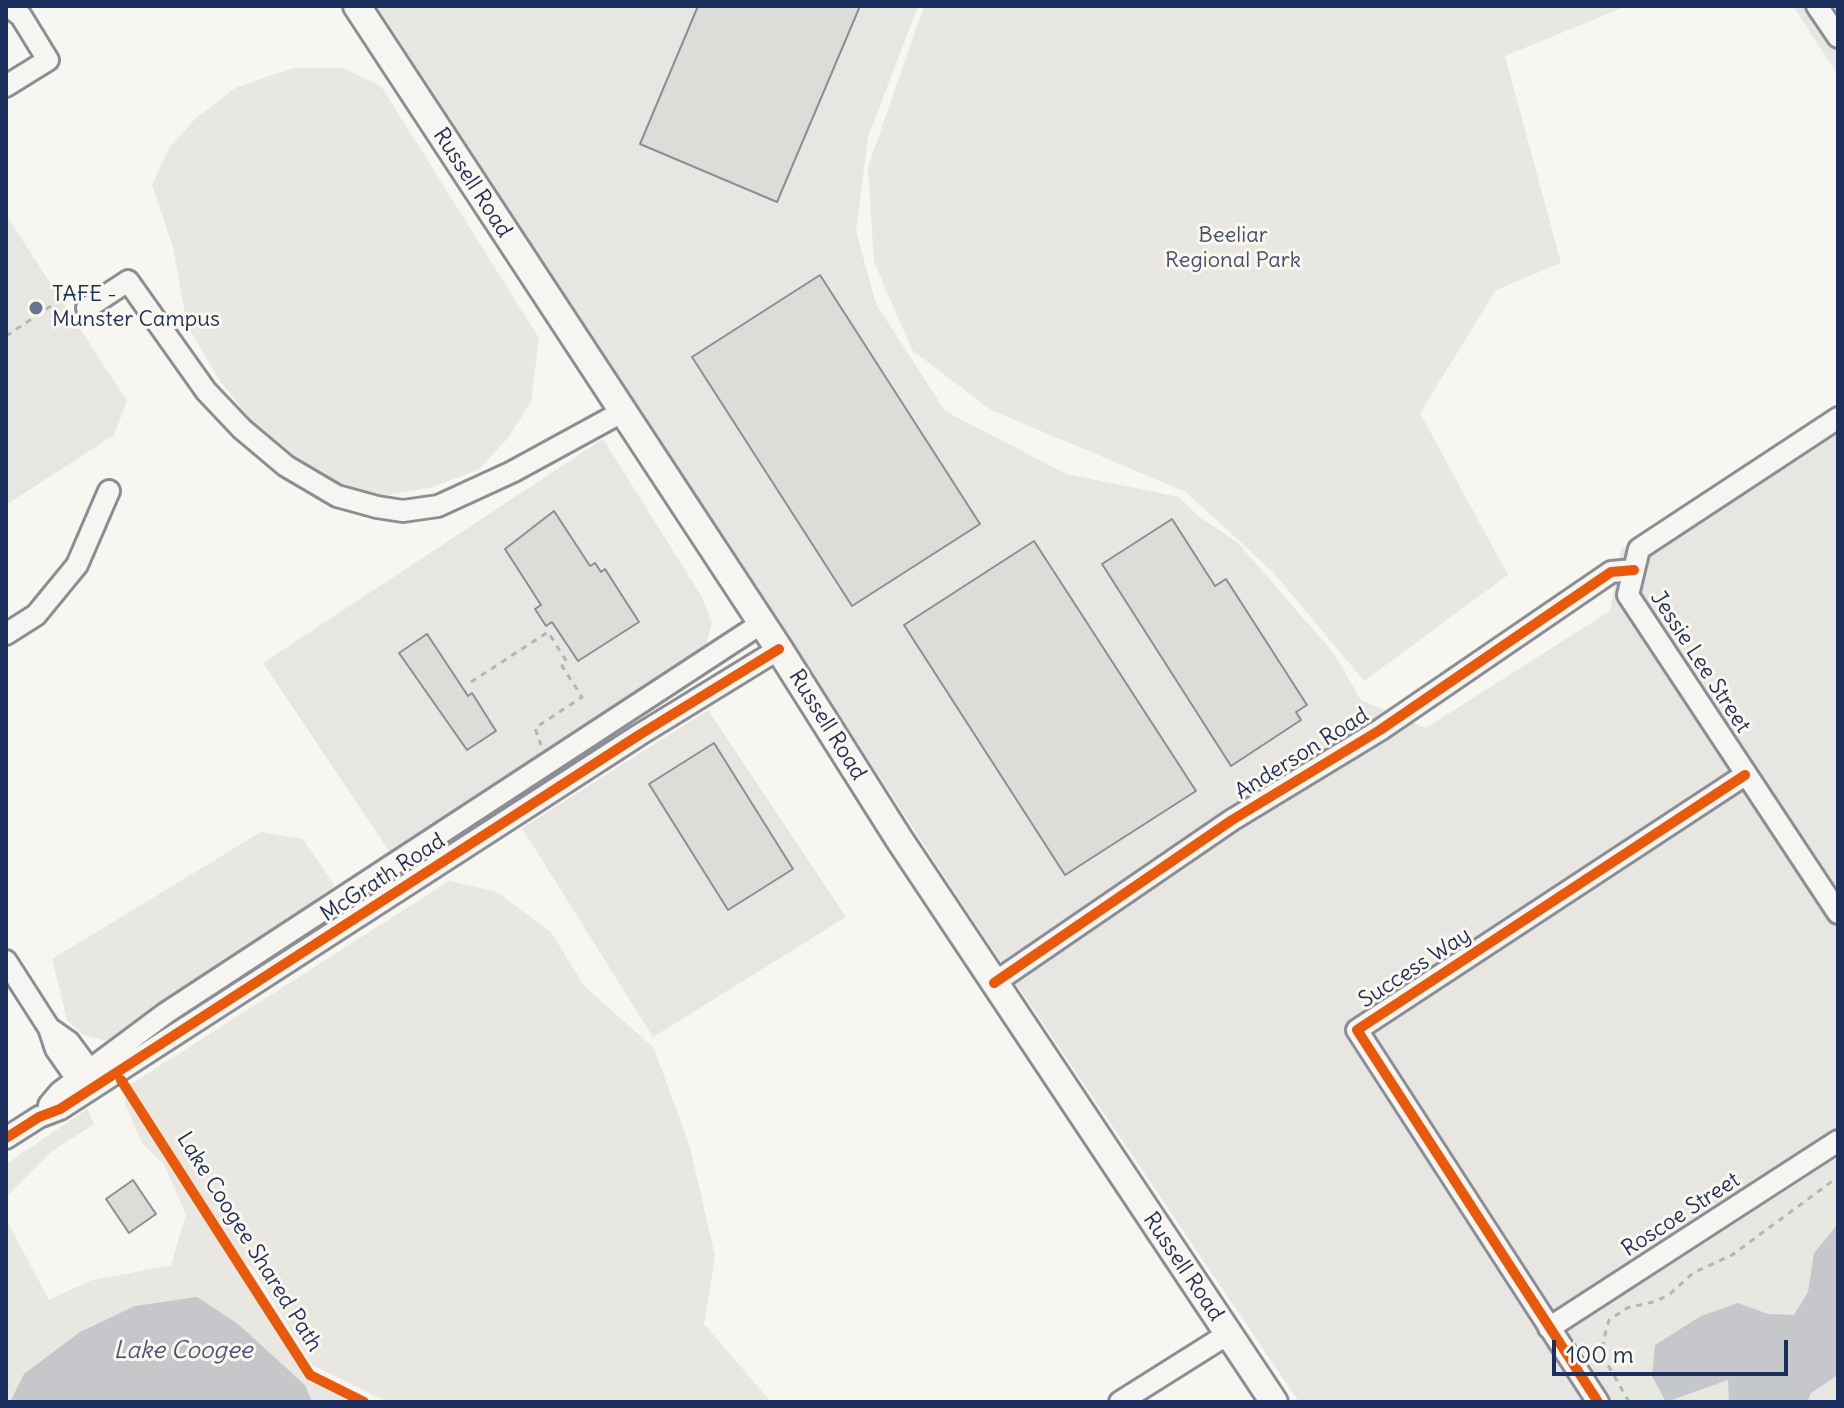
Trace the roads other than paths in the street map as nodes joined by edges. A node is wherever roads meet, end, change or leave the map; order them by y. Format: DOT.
graph roads {
  1 [pos="8,6"];
  2 [pos="357,6"];
  3 [pos="1817,6"];
  4 [pos="1838,37"];
  5 [pos="6,86"];
  6 [pos="87,308"];
  7 [pos="622,412"];
  8 [pos="1838,418"];
  9 [pos="109,491"];
  10 [pos="1634,570"];
  11 [pos="762,623"];
  12 [pos="6,634"];
  13 [pos="779,649"];
  14 [pos="1745,775"];
  15 [pos="1838,913"];
  16 [pos="6,961"];
  17 [pos="994,983"];
  18 [pos="88,1081"];
  19 [pos="6,1138"];
  20 [pos="1838,1141"];
  21 [pos="1549,1328"];
  22 [pos="1228,1334"];
  23 [pos="1120,1402"];
  24 [pos="1274,1402"];
  25 [pos="1598,1402"];
  1 -- 5 [label="street"];
  2 -- 7 [label="main road, Russell Road"];
  3 -- 4 [label="street"];
  6 -- 7 [label="street"];
  7 -- 11 [label="main road, Russell Road"];
  8 -- 10 [label="street, Jessie Lee Street"];
  9 -- 12 [label="street"];
  10 -- 14 [label="street, Jessie Lee Street"];
  10 -- 17 [label="street, Anderson Road"];
  11 -- 13 [label="main road, Russell Road"];
  11 -- 18 [label="street, McGrath Road"];
  13 -- 17 [label="main road, Russell Road"];
  13 -- 18 [label="street, McGrath Road"];
  14 -- 15 [label="street, Jessie Lee Street"];
  14 -- 21 [label="street, Success Way"];
  16 -- 18 [label="street"];
  17 -- 22 [label="main road, Russell Road"];
  18 -- 19 [label="street, McGrath Road"];
  20 -- 21 [label="street, Roscoe Street"];
  21 -- 25 [label="street, Success Way"];
  22 -- 23 [label="street"];
  22 -- 24 [label="main road, Russell Road"];
}
